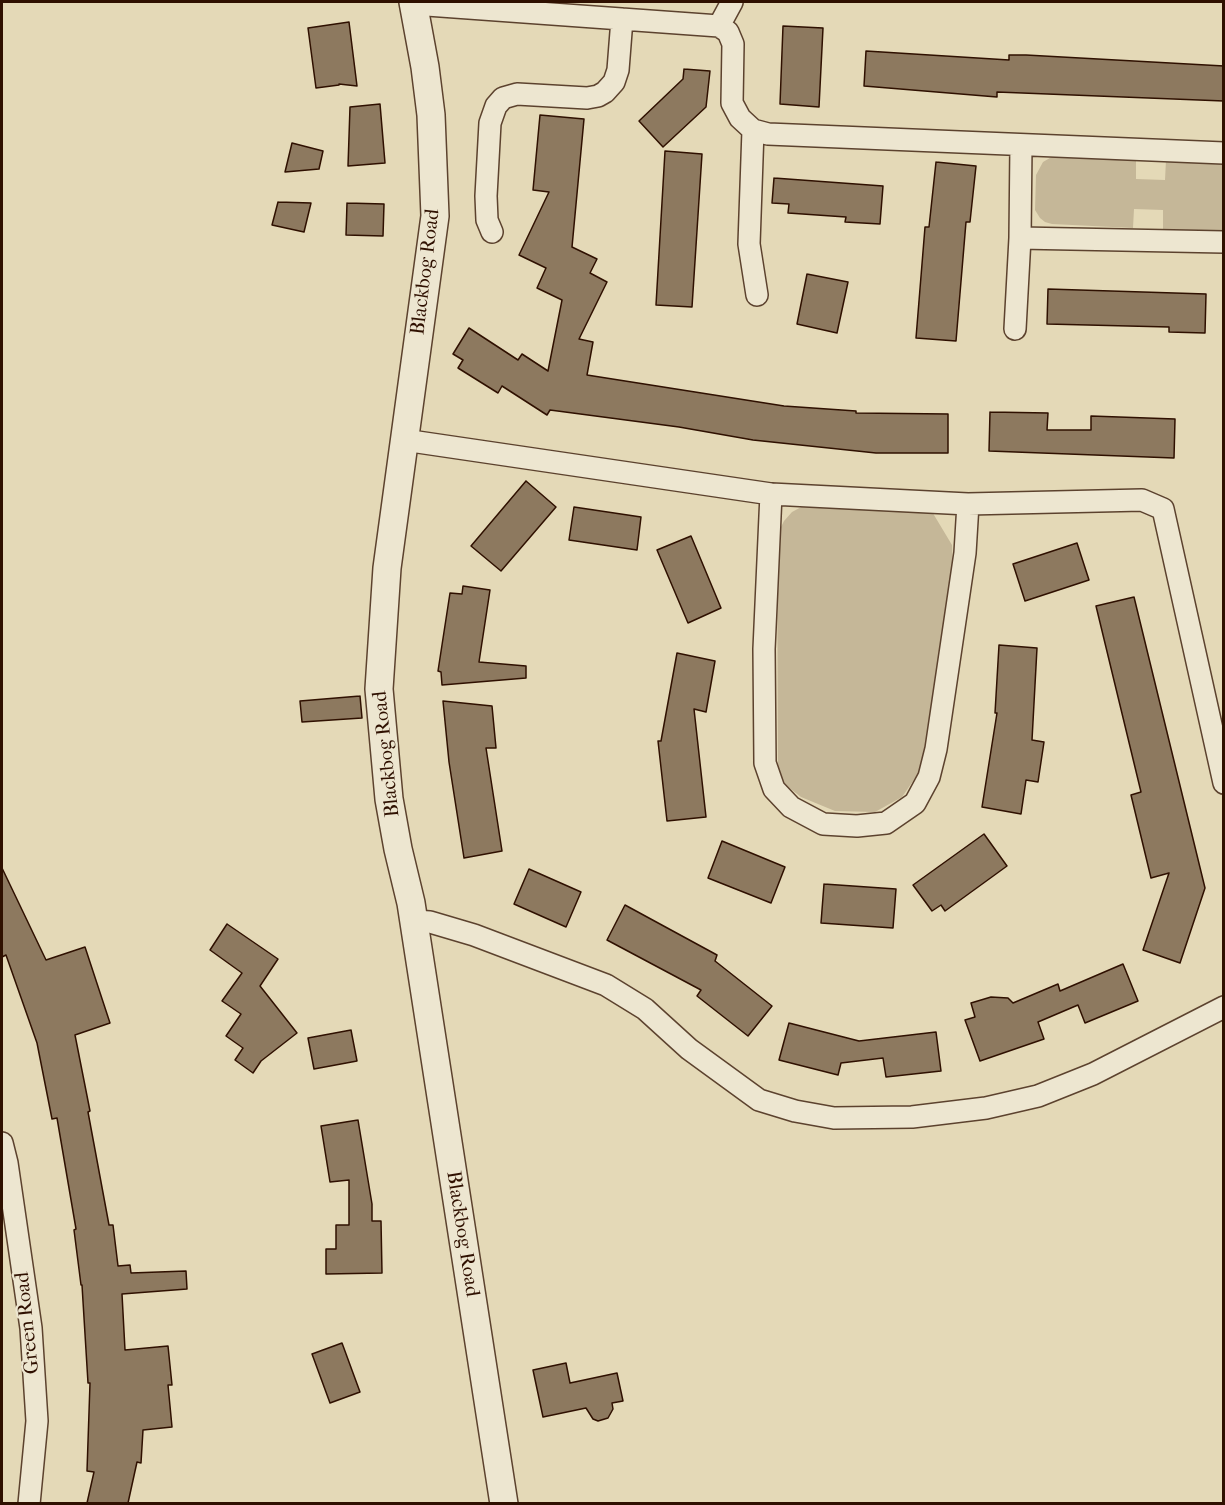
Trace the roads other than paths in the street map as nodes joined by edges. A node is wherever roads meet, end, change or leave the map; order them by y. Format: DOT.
graph roads {
  1 [pos="732,2"];
  2 [pos="413,3"];
  3 [pos="622,19"];
  4 [pos="719,26"];
  5 [pos="753,130"];
  6 [pos="1021,145"];
  7 [pos="1224,153"];
  8 [pos="492,231"];
  9 [pos="1020,238"];
  10 [pos="1224,242"];
  11 [pos="757,294"];
  12 [pos="1015,329"];
  13 [pos="405,440"];
  14 [pos="771,494"];
  15 [pos="968,504"];
  16 [pos="1224,783"];
  17 [pos="414,921"];
  18 [pos="1224,1007"];
  19 [pos="2,1143"];
  20 [pos="28,1503"];
  21 [pos="504,1503"];
  1 -- 4 [label="street"];
  2 -- 3 [label="street"];
  2 -- 13 [label="street, Blackbog Road"];
  3 -- 4 [label="street"];
  3 -- 8 [label="street"];
  4 -- 5 [label="street"];
  5 -- 6 [label="street"];
  5 -- 11 [label="street"];
  6 -- 7 [label="street"];
  6 -- 9 [label="street"];
  9 -- 10 [label="street"];
  9 -- 12 [label="street"];
  13 -- 14 [label="street"];
  13 -- 17 [label="street, Blackbog Road"];
  14 -- 15 [label="street"];
  14 -- 15 [label="street"];
  15 -- 16 [label="street"];
  17 -- 18 [label="street"];
  17 -- 21 [label="street, Blackbog Road"];
  19 -- 20 [label="street, Green Road"];
}
